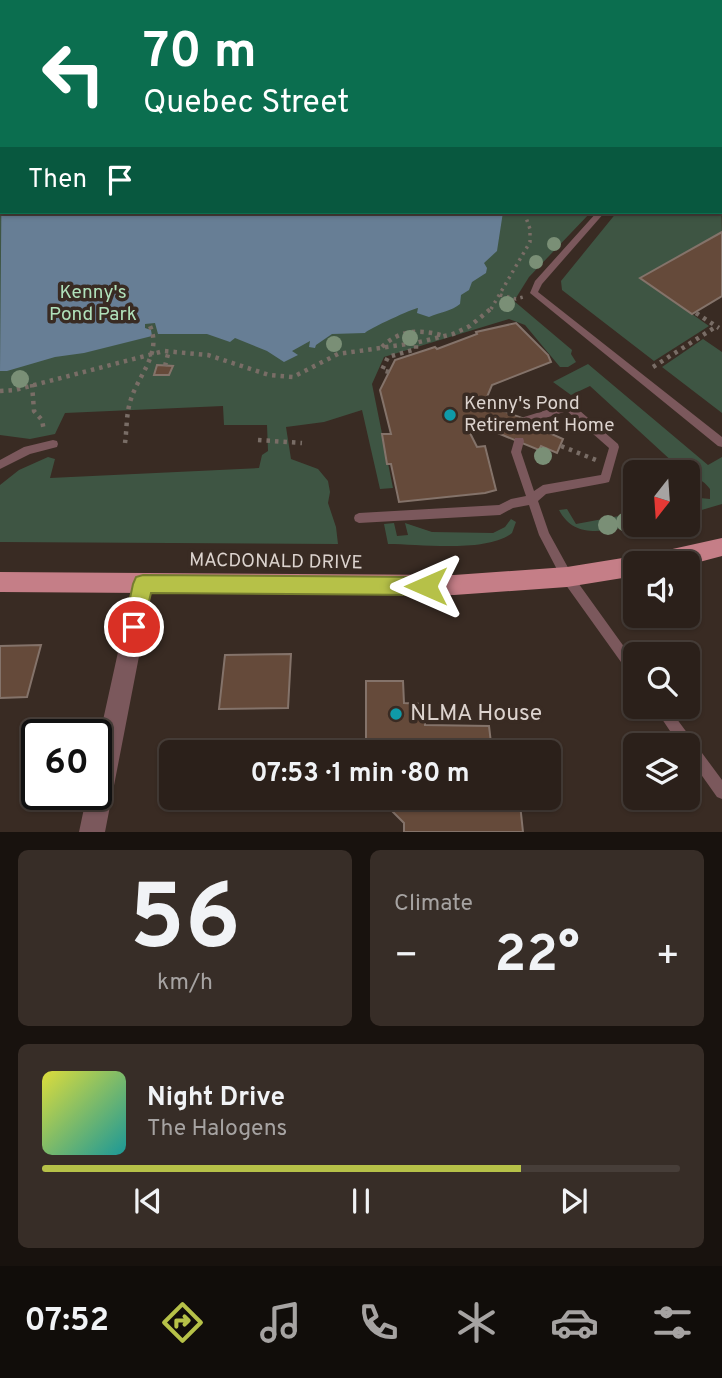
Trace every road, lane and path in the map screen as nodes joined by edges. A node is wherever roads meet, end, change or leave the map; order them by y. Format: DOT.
graph roads {
  1 [pos="525,214"];
  2 [pos="599,214"];
  3 [pos="696,313"];
  4 [pos="475,322"];
  5 [pos="483,325"];
  6 [pos="150,326"];
  7 [pos="443,336"];
  8 [pos="416,343"];
  9 [pos="382,348"];
  10 [pos="169,350"];
  11 [pos="152,352"];
  12 [pos="669,357"];
  13 [pos="165,366"];
  14 [pos="389,372"];
  15 [pos="32,384"];
  16 [pos="0,393"];
  17 [pos="41,420"];
  18 [pos="527,420"];
  19 [pos="258,440"];
  20 [pos="519,441"];
  21 [pos="125,443"];
  22 [pos="302,443"];
  23 [pos="722,443"];
  24 [pos="53,444"];
  25 [pos="561,446"];
  26 [pos="2,460"];
  27 [pos="609,465"];
  28 [pos="531,500"];
  29 [pos="359,519"];
  30 [pos="722,547"];
  31 [pos="700,552"];
  32 [pos="623,568"];
  33 [pos="567,577"];
  34 [pos="0,582"];
  35 [pos="143,584"];
  36 [pos="623,655"];
  37 [pos="669,719"];
  38 [pos="722,792"];
  39 [pos="92,832"];
  1 -- 4 [label="path"];
  2 -- 23 [label="lane"];
  3 -- 12 [label="path"];
  4 -- 5 [label="path"];
  4 -- 7 [label="path"];
  6 -- 11 [label="path"];
  7 -- 8 [label="path"];
  7 -- 9 [label="path"];
  8 -- 9 [label="path"];
  8 -- 14 [label="path"];
  9 -- 10 [label="path"];
  10 -- 11 [label="path"];
  10 -- 13 [label="path"];
  11 -- 15 [label="path"];
  11 -- 21 [label="path"];
  15 -- 16 [label="path"];
  15 -- 17 [label="path"];
  18 -- 27 [label="lane"];
  19 -- 22 [label="path"];
  20 -- 28 [label="lane"];
  24 -- 26 [label="lane"];
  25 -- 27 [label="path"];
  27 -- 28 [label="lane"];
  28 -- 29 [label="lane"];
  28 -- 33 [label="lane"];
  30 -- 31 [label="main road"];
  32 -- 33 [label="main road, MACDONALD DRIVE"];
  33 -- 35 [label="main road, MACDONALD DRIVE"];
  33 -- 36 [label="lane"];
  34 -- 35 [label="main road, MACDONALD DRIVE"];
  35 -- 39 [label="street"];
  37 -- 38 [label="lane"];
}
